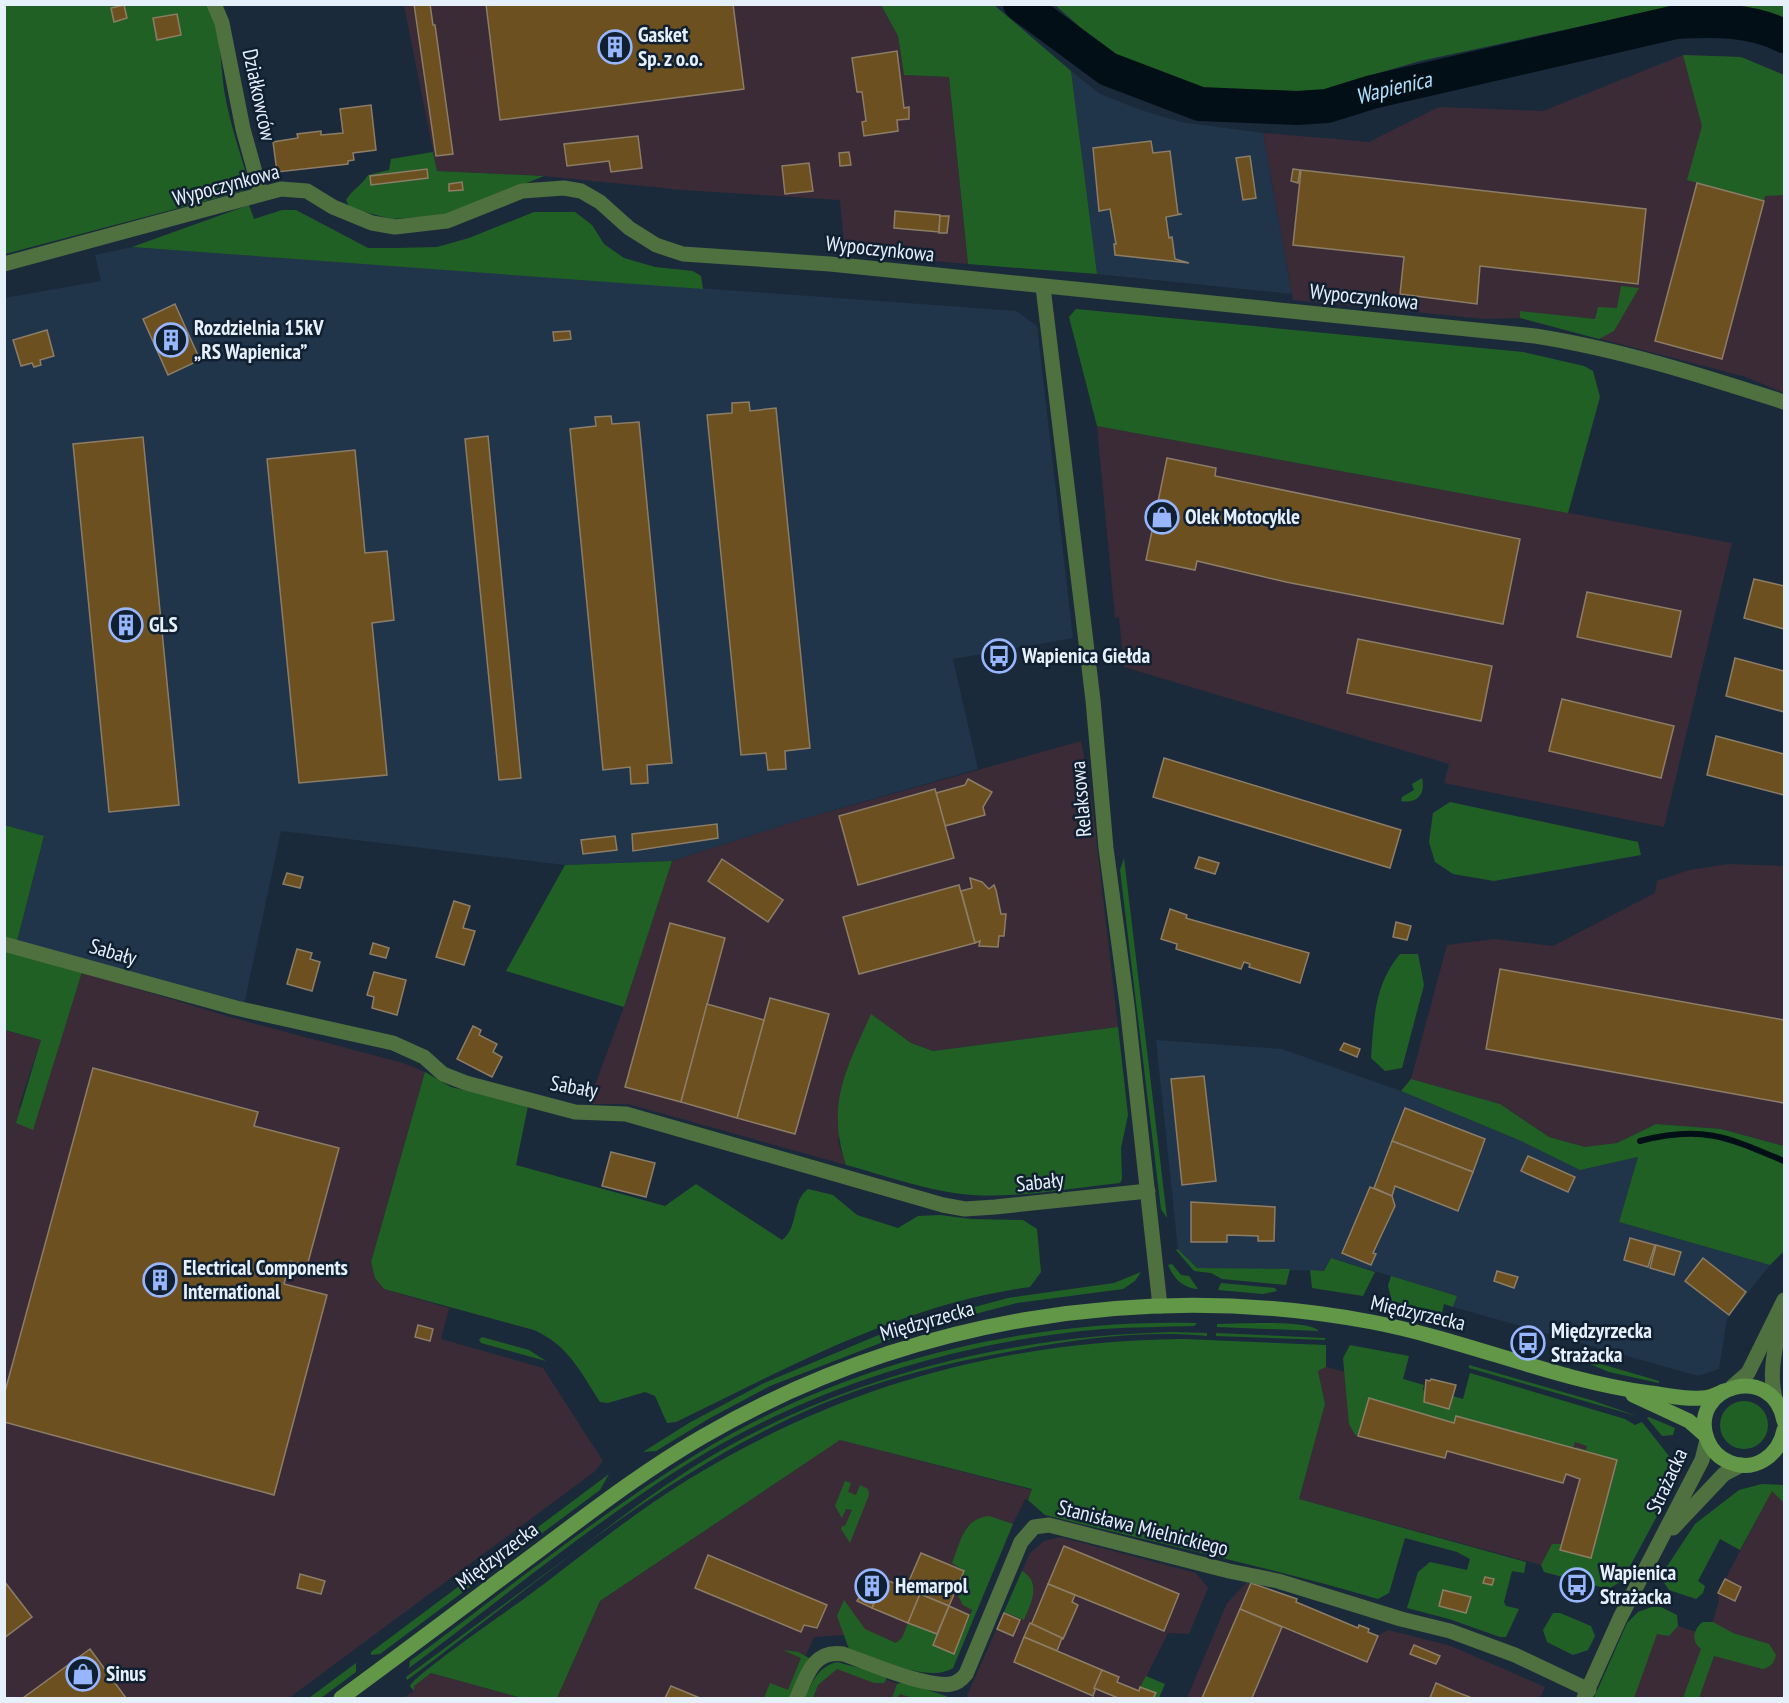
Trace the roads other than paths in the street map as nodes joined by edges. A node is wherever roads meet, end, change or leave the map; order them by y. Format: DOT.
graph roads {
  1 [pos="214,4"];
  2 [pos="261,194"];
  3 [pos="4,264"];
  4 [pos="1043,287"];
  5 [pos="1785,402"];
  6 [pos="4,944"];
  7 [pos="1148,1191"];
  8 [pos="1784,1301"];
  9 [pos="1160,1306"];
  10 [pos="1616,1388"];
  11 [pos="1728,1389"];
  12 [pos="1783,1417"];
  13 [pos="1707,1438"];
  14 [pos="1777,1455"];
  15 [pos="1741,1466"];
  16 [pos="1663,1539"];
  17 [pos="1587,1694"];
  18 [pos="341,1698"];
  19 [pos="797,1698"];
  1 -- 2 [label="street, Działkowców"];
  2 -- 3 [label="street, Wypoczynkowa"];
  2 -- 4 [label="street, Wypoczynkowa"];
  4 -- 5 [label="street, Wypoczynkowa"];
  4 -- 7 [label="street, Relaksowa"];
  6 -- 7 [label="street, Sabały"];
  7 -- 9 [label="street, Relaksowa"];
  8 -- 11 [label="street"];
  8 -- 12 [label="street"];
  9 -- 10 [label="main road, Międzyrzecka"];
  9 -- 18 [label="main road, Międzyrzecka"];
  10 -- 11 [label="main road, Międzyrzecka"];
  10 -- 13 [label="main road, Międzyrzecka"];
  11 -- 12 [label="main road"];
  11 -- 13 [label="main road"];
  12 -- 14 [label="main road"];
  13 -- 15 [label="main road"];
  13 -- 16 [label="street, Strażacka"];
  14 -- 15 [label="main road"];
  15 -- 16 [label="street, Strażacka"];
  16 -- 17 [label="street, Strażacka"];
  17 -- 19 [label="street, Stanisława Mielnickiego"];
}
